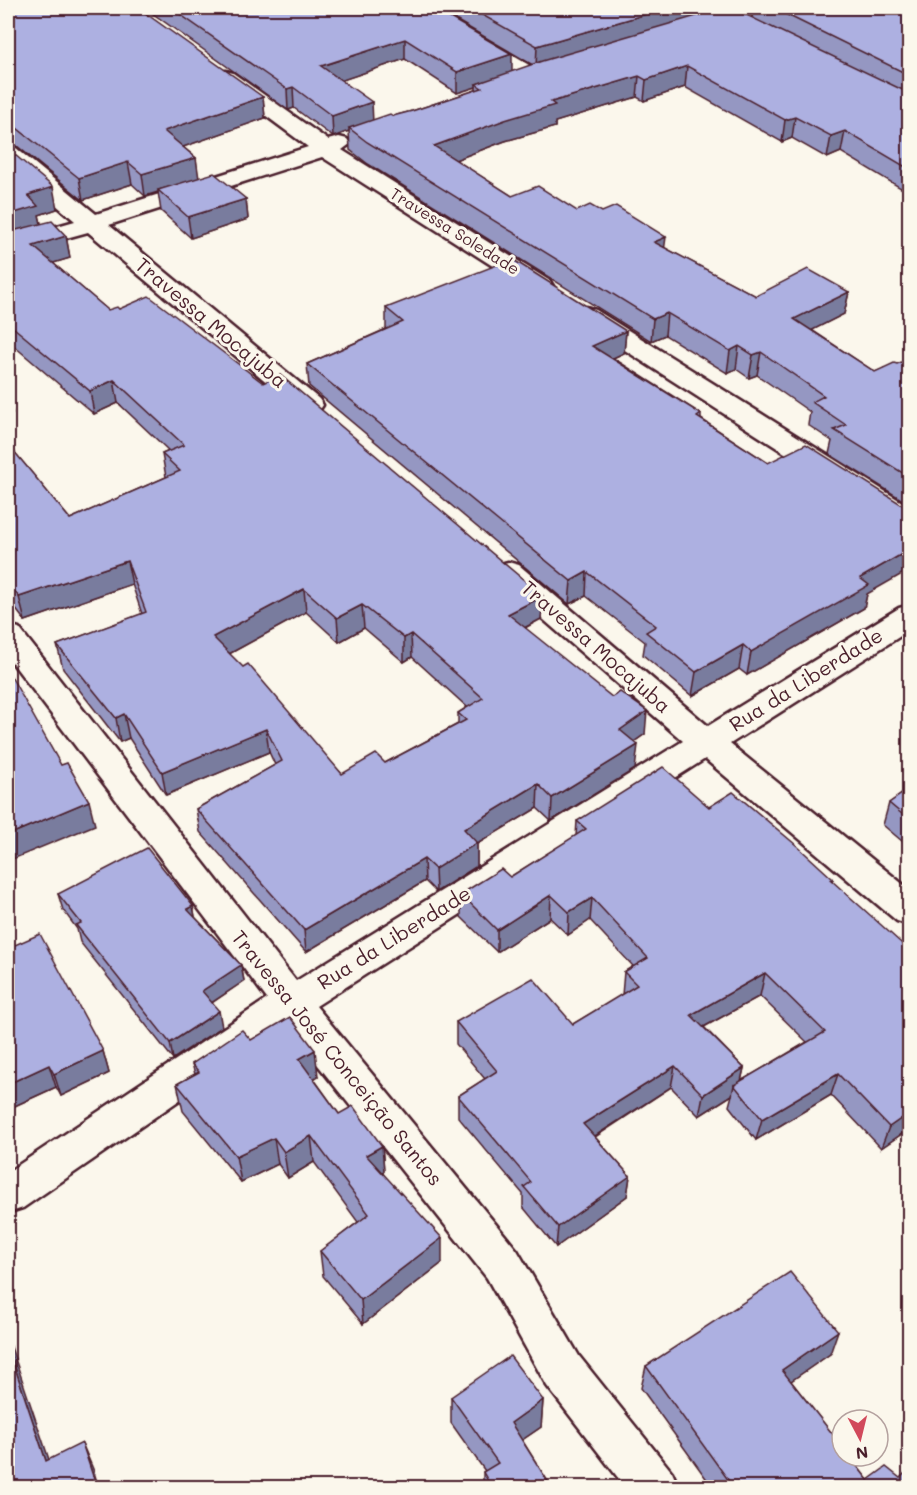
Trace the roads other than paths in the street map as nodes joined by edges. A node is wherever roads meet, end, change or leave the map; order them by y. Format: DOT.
graph roads {
  1 [pos="418,8"];
  2 [pos="760,8"];
  3 [pos="719,12"];
  4 [pos="750,28"];
  5 [pos="683,31"];
  6 [pos="204,62"];
  7 [pos="557,69"];
  8 [pos="534,76"];
  9 [pos="512,83"];
  10 [pos="358,138"];
  11 [pos="325,149"];
  12 [pos="8,153"];
  13 [pos="92,224"];
  14 [pos="8,247"];
  15 [pos="330,422"];
  16 [pos="909,520"];
  17 [pos="485,552"];
  18 [pos="909,615"];
  19 [pos="8,636"];
  20 [pos="706,742"];
  21 [pos="909,911"];
  22 [pos="291,1003"];
  23 [pos="8,1195"];
  24 [pos="656,1488"];
  1 -- 8 [label="street"];
  2 -- 3 [label="street"];
  3 -- 4 [label="street"];
  3 -- 5 [label="street"];
  6 -- 11 [label="street, Travessa Soledade"];
  7 -- 8 [label="street"];
  8 -- 9 [label="street"];
  10 -- 11 [label="street"];
  11 -- 13 [label="street"];
  11 -- 16 [label="street, Travessa Soledade"];
  12 -- 13 [label="street, Travessa Mocajuba"];
  13 -- 14 [label="street"];
  13 -- 15 [label="street, Travessa Mocajuba"];
  17 -- 20 [label="street, Travessa Mocajuba"];
  18 -- 20 [label="street, Rua da Liberdade"];
  19 -- 22 [label="street, Travessa José Conceição Santos"];
  20 -- 21 [label="street, Travessa Mocajuba"];
  20 -- 22 [label="street, Rua da Liberdade"];
  22 -- 23 [label="street, Rua da Liberdade"];
  22 -- 24 [label="street, Travessa José Conceição Santos"];
}
